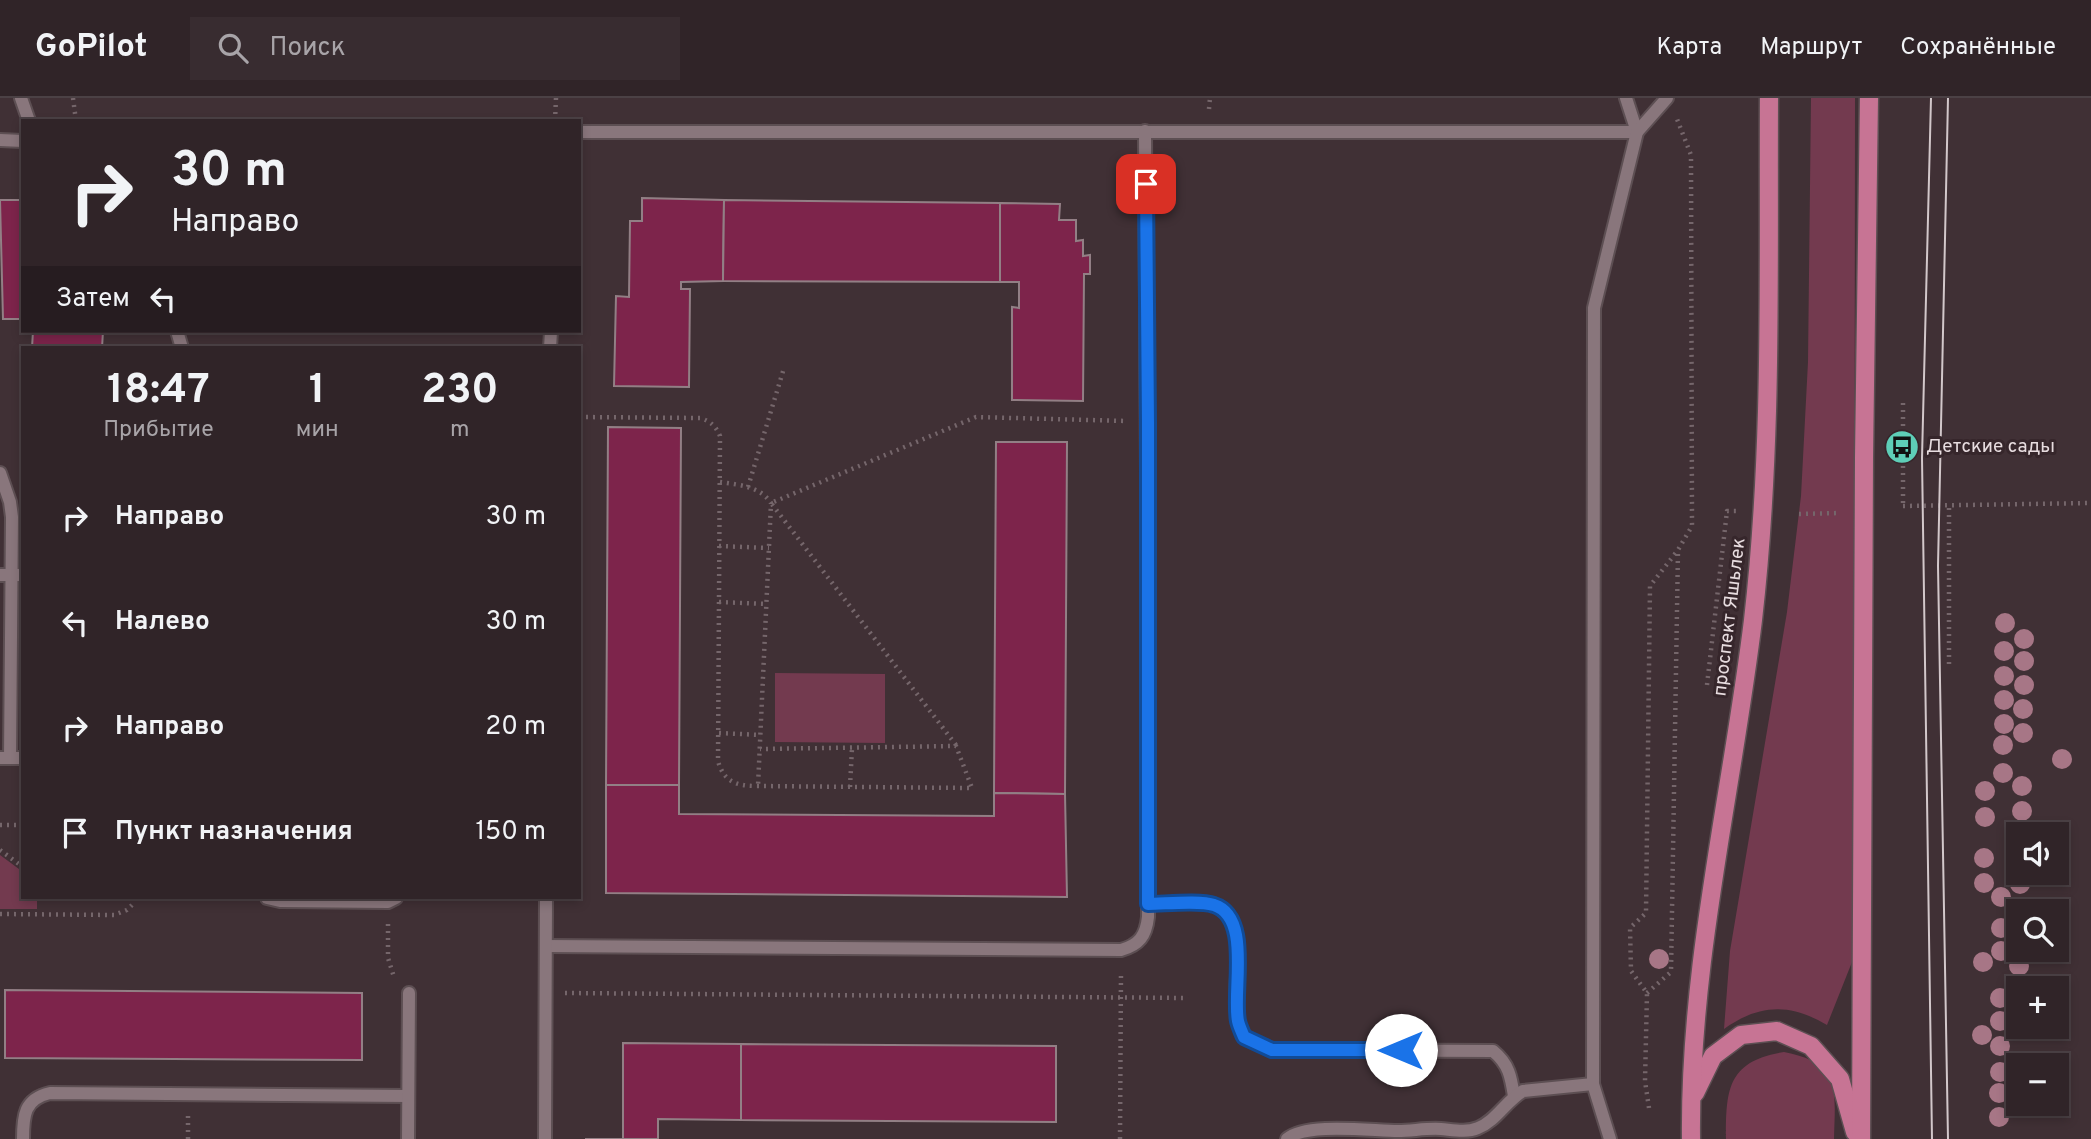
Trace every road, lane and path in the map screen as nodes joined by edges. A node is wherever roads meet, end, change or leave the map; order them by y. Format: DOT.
graph roads {
  1 [pos="20,98"];
  2 [pos="73,98"];
  3 [pos="556,98"];
  4 [pos="1210,98"];
  5 [pos="1626,98"];
  6 [pos="1667,98"];
  7 [pos="1769,98"];
  8 [pos="1869,98"];
  9 [pos="1209,114"];
  10 [pos="1676,117"];
  11 [pos="28,119"];
  12 [pos="75,119"];
  13 [pos="555,119"];
  14 [pos="1145,131"];
  15 [pos="581,132"];
  16 [pos="1637,132"];
  17 [pos="0,140"];
  18 [pos="21,141"];
  19 [pos="784,368"];
  20 [pos="1903,403"];
  21 [pos="581,417"];
  22 [pos="1148,422"];
  23 [pos="0,473"];
  24 [pos="720,482"];
  25 [pos="748,487"];
  26 [pos="771,503"];
  27 [pos="2091,503"];
  28 [pos="1949,505"];
  29 [pos="1751,510"];
  30 [pos="1840,513"];
  31 [pos="1799,514"];
  32 [pos="719,546"];
  33 [pos="769,548"];
  34 [pos="1678,550"];
  35 [pos="11,575"];
  36 [pos="719,602"];
  37 [pos="767,604"];
  38 [pos="1949,664"];
  39 [pos="1707,685"];
  40 [pos="719,733"];
  41 [pos="761,736"];
  42 [pos="956,746"];
  43 [pos="852,748"];
  44 [pos="760,749"];
  45 [pos="11,758"];
  46 [pos="758,786"];
  47 [pos="850,787"];
  48 [pos="0,825"];
  49 [pos="21,825"];
  50 [pos="0,850"];
  51 [pos="21,866"];
  52 [pos="134,899"];
  53 [pos="271,899"];
  54 [pos="546,899"];
  55 [pos="392,900"];
  56 [pos="1148,904"];
  57 [pos="0,914"];
  58 [pos="546,946"];
  59 [pos="1121,950"];
  60 [pos="409,993"];
  61 [pos="546,993"];
  62 [pos="1647,993"];
  63 [pos="1121,997"];
  64 [pos="1188,998"];
  65 [pos="1593,1084"];
  66 [pos="1514,1096"];
  67 [pos="408,1097"];
  68 [pos="1691,1101"];
  69 [pos="1649,1108"];
  70 [pos="1465,1135"];
  71 [pos="23,1139"];
  72 [pos="408,1139"];
  73 [pos="545,1139"];
  74 [pos="1120,1139"];
  75 [pos="1287,1139"];
  76 [pos="1610,1139"];
  77 [pos="1691,1139"];
  78 [pos="1859,1139"];
  1 -- 11 [label="lane"];
  2 -- 12 [label="path"];
  3 -- 13 [label="path"];
  4 -- 9 [label="path"];
  5 -- 16 [label="lane"];
  6 -- 16 [label="lane"];
  7 -- 68 [label="main road, проспект Яшьлек"];
  8 -- 78 [label="main road"];
  10 -- 34 [label="path"];
  14 -- 15 [label="lane"];
  14 -- 16 [label="lane"];
  14 -- 22 [label="lane"];
  16 -- 65 [label="lane"];
  17 -- 18 [label="lane"];
  19 -- 25 [label="path"];
  20 -- 28 [label="path"];
  21 -- 24 [label="path"];
  22 -- 26 [label="path"];
  22 -- 56 [label="lane"];
  23 -- 35 [label="lane"];
  24 -- 25 [label="path"];
  24 -- 32 [label="path"];
  25 -- 26 [label="path"];
  26 -- 33 [label="path"];
  26 -- 42 [label="path"];
  27 -- 28 [label="path"];
  28 -- 38 [label="path"];
  29 -- 39 [label="path"];
  30 -- 31 [label="path"];
  32 -- 33 [label="path"];
  32 -- 36 [label="path"];
  33 -- 37 [label="path"];
  34 -- 62 [label="path"];
  34 -- 62 [label="path"];
  35 -- 45 [label="lane"];
  36 -- 37 [label="path"];
  36 -- 40 [label="path"];
  37 -- 41 [label="path"];
  40 -- 41 [label="path"];
  40 -- 46 [label="path"];
  41 -- 44 [label="path"];
  42 -- 43 [label="path"];
  42 -- 47 [label="path"];
  43 -- 44 [label="path"];
  43 -- 47 [label="path"];
  44 -- 46 [label="path"];
  46 -- 47 [label="path"];
  48 -- 49 [label="path"];
  50 -- 51 [label="path"];
  52 -- 57 [label="path"];
  53 -- 55 [label="lane"];
  54 -- 58 [label="lane"];
  55 -- 60 [label="path"];
  56 -- 59 [label="lane"];
  56 -- 66 [label="lane"];
  58 -- 59 [label="lane"];
  58 -- 61 [label="lane"];
  59 -- 63 [label="path"];
  60 -- 67 [label="lane"];
  61 -- 63 [label="path"];
  61 -- 73 [label="lane"];
  62 -- 69 [label="path"];
  63 -- 64 [label="path"];
  63 -- 74 [label="path"];
  65 -- 66 [label="lane"];
  65 -- 76 [label="lane"];
  66 -- 70 [label="lane"];
  67 -- 71 [label="lane"];
  67 -- 72 [label="lane"];
  68 -- 77 [label="main road, проспект Яшьлек"];
  68 -- 78 [label="main road"];
  70 -- 75 [label="lane"];
}
